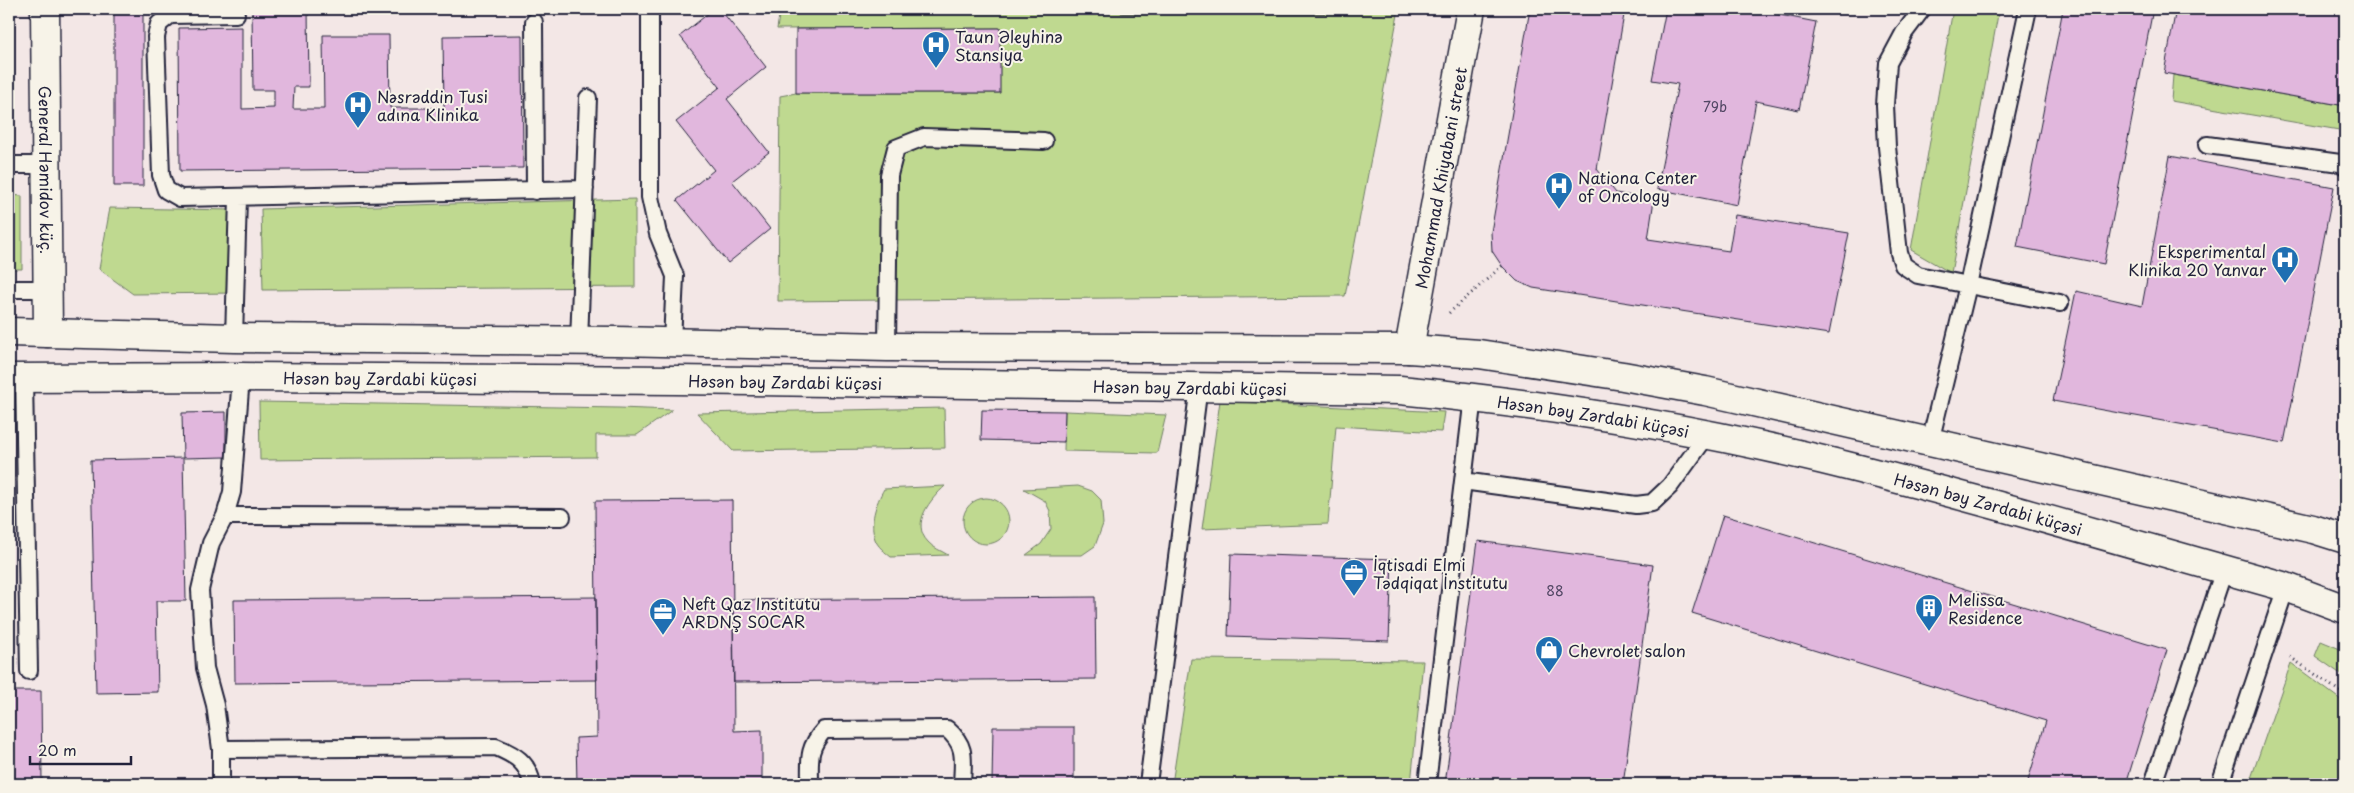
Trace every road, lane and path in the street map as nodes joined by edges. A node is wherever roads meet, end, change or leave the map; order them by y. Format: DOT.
graph roads {
  1 [pos="45,9"];
  2 [pos="650,9"];
  3 [pos="1471,9"];
  4 [pos="1922,9"];
  5 [pos="2028,9"];
  6 [pos="236,14"];
  7 [pos="534,22"];
  8 [pos="588,98"];
  9 [pos="1044,141"];
  10 [pos="2207,145"];
  11 [pos="9,165"];
  12 [pos="47,165"];
  13 [pos="2345,166"];
  14 [pos="585,189"];
  15 [pos="535,191"];
  16 [pos="238,198"];
  17 [pos="1502,266"];
  18 [pos="1968,285"];
  19 [pos="9,289"];
  20 [pos="48,289"];
  21 [pos="2060,303"];
  22 [pos="1445,317"];
  23 [pos="9,332"];
  24 [pos="48,333"];
  25 [pos="234,338"];
  26 [pos="579,342"];
  27 [pos="672,342"];
  28 [pos="887,347"];
  29 [pos="1409,349"];
  30 [pos="241,377"];
  31 [pos="16,378"];
  32 [pos="1199,386"];
  33 [pos="1473,397"];
  34 [pos="1707,435"];
  35 [pos="1930,442"];
  36 [pos="1463,481"];
  37 [pos="225,516"];
  38 [pos="562,517"];
  39 [pos="2345,539"];
  40 [pos="2224,570"];
  41 [pos="2286,587"];
  42 [pos="2345,609"];
  43 [pos="2267,642"];
  44 [pos="29,671"];
  45 [pos="2345,695"];
  46 [pos="221,749"];
  47 [pos="221,784"];
  48 [pos="532,784"];
  49 [pos="810,784"];
  50 [pos="962,784"];
  51 [pos="1148,784"];
  52 [pos="1427,784"];
  53 [pos="2153,784"];
  54 [pos="2220,784"];
  1 -- 12 [label="main road, General Həmidov küç."];
  2 -- 27 [label="lane"];
  3 -- 29 [label="main road, Mohammad Khiyabani street"];
  4 -- 18 [label="lane"];
  5 -- 18 [label="lane"];
  6 -- 16 [label="lane"];
  7 -- 15 [label="lane"];
  8 -- 14 [label="lane"];
  9 -- 28 [label="lane"];
  10 -- 13 [label="lane"];
  11 -- 12 [label="lane"];
  12 -- 20 [label="main road, General Həmidov küç."];
  14 -- 15 [label="lane"];
  14 -- 26 [label="lane"];
  15 -- 16 [label="lane"];
  16 -- 25 [label="lane"];
  17 -- 22 [label="path"];
  18 -- 21 [label="lane"];
  18 -- 35 [label="lane"];
  19 -- 20 [label="lane"];
  20 -- 24 [label="main road, General Həmidov küç."];
  23 -- 24 [label="main road"];
  24 -- 25 [label="main road"];
  25 -- 26 [label="main road"];
  26 -- 27 [label="main road"];
  27 -- 28 [label="main road"];
  28 -- 29 [label="main road"];
  29 -- 35 [label="main road"];
  30 -- 31 [label="main road, Həsən bəy Zərdabi küçəsi"];
  30 -- 32 [label="main road, Həsən bəy Zərdabi küçəsi"];
  30 -- 37 [label="lane"];
  31 -- 44 [label="lane"];
  32 -- 33 [label="main road, Həsən bəy Zərdabi küçəsi"];
  32 -- 51 [label="lane"];
  33 -- 34 [label="main road, Həsən bəy Zərdabi küçəsi"];
  33 -- 36 [label="lane"];
  34 -- 36 [label="lane"];
  34 -- 40 [label="main road, Həsən bəy Zərdabi küçəsi"];
  35 -- 39 [label="main road"];
  36 -- 52 [label="lane"];
  37 -- 38 [label="lane"];
  37 -- 46 [label="lane"];
  40 -- 41 [label="main road, Həsən bəy Zərdabi küçəsi"];
  40 -- 53 [label="lane"];
  41 -- 42 [label="main road, Həsən bəy Zərdabi küçəsi"];
  41 -- 43 [label="lane"];
  43 -- 45 [label="path"];
  43 -- 54 [label="lane"];
  46 -- 47 [label="lane"];
  46 -- 48 [label="lane"];
  49 -- 50 [label="lane"];
}
